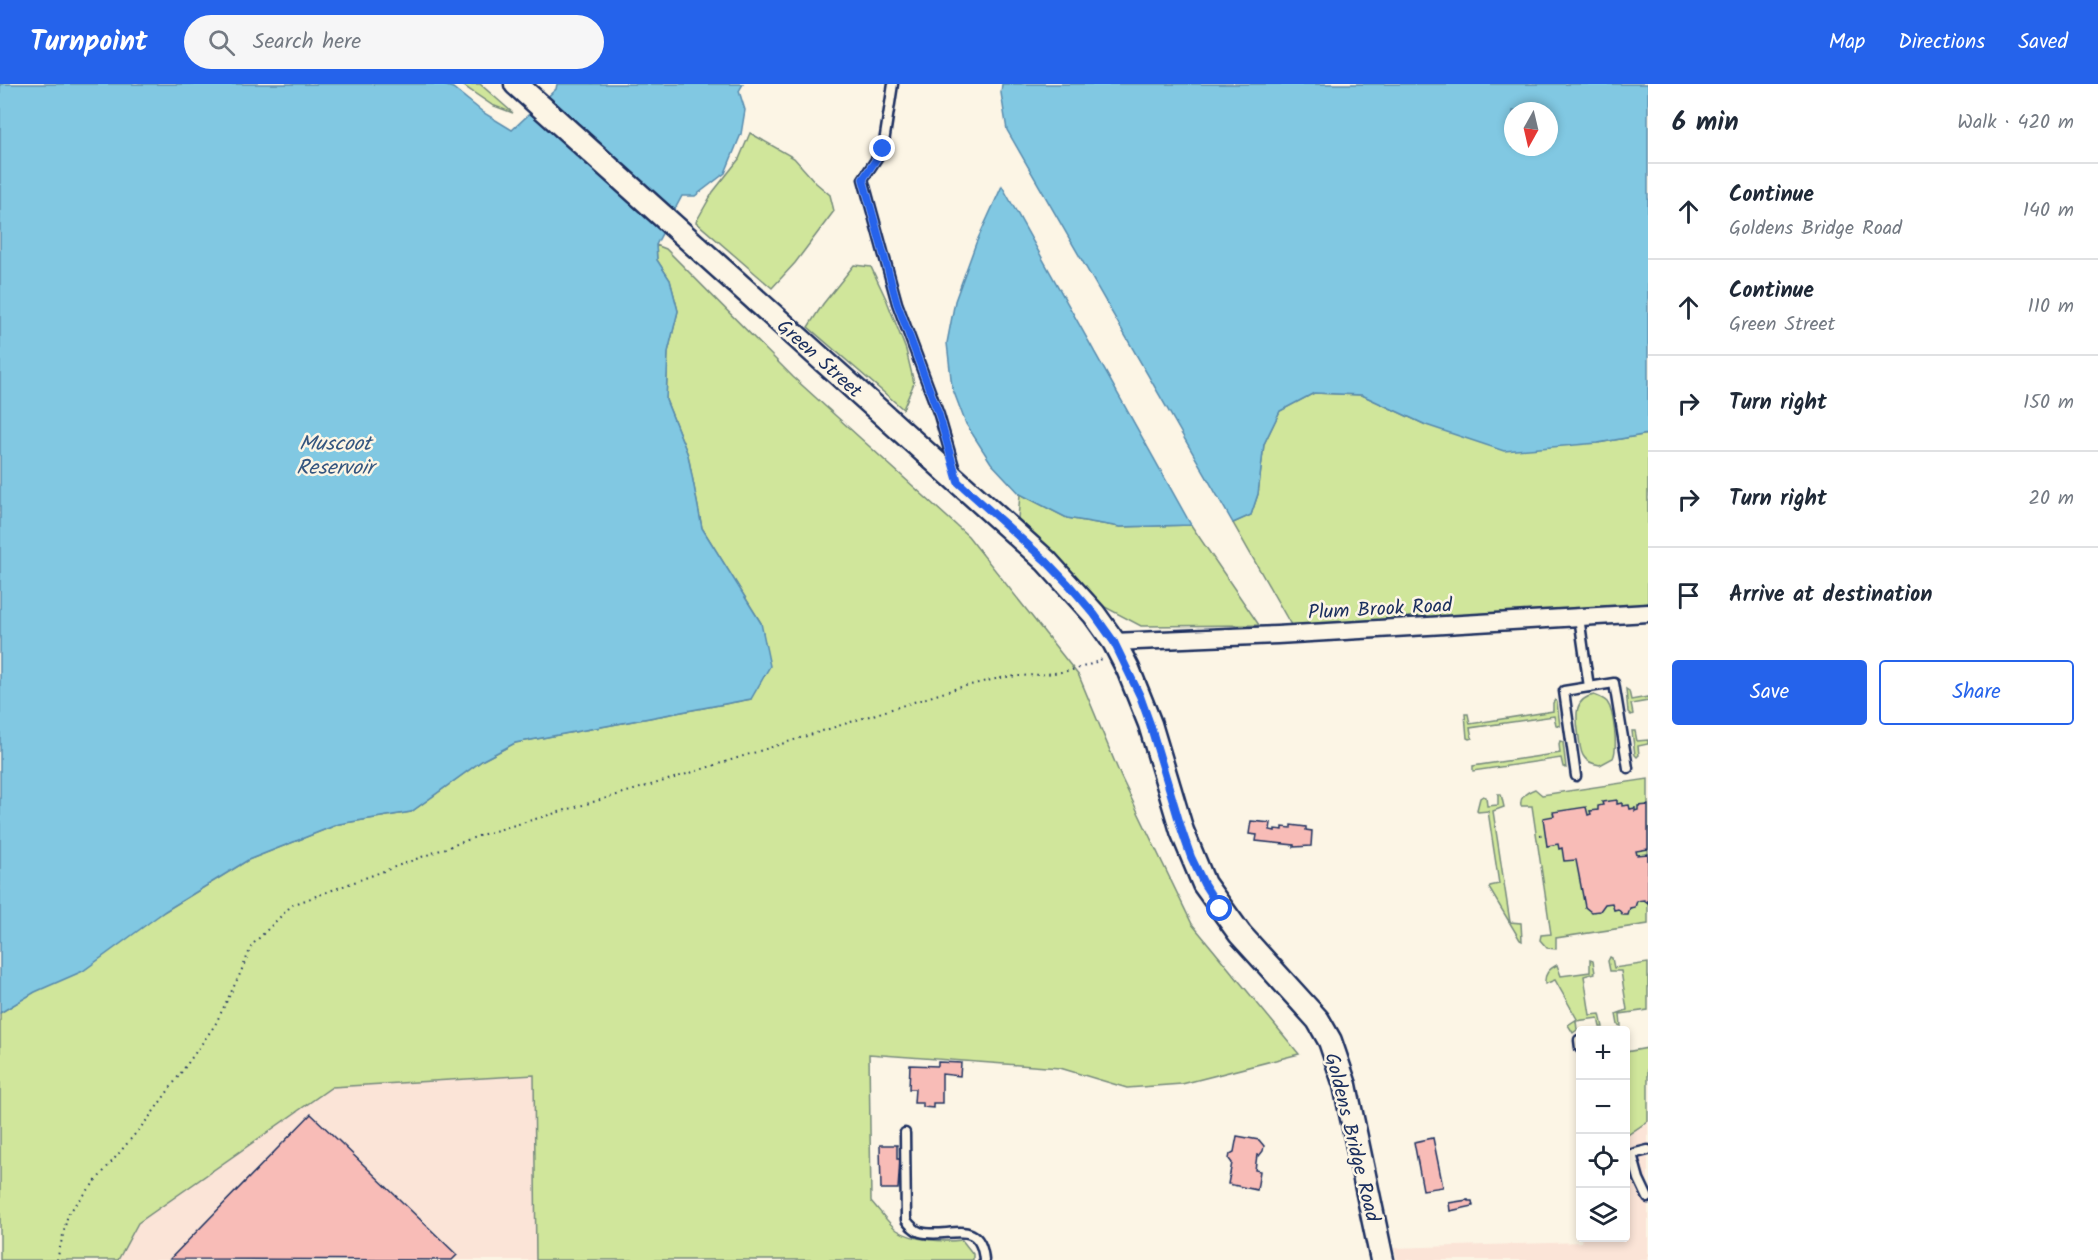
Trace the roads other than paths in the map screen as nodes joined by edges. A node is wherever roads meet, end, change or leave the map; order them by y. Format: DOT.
graph roads {
  1 [pos="516,84"];
  2 [pos="893,84"];
  3 [pos="958,482"];
  4 [pos="1648,613"];
  5 [pos="1579,617"];
  6 [pos="1116,647"];
  7 [pos="1589,687"];
  8 [pos="1628,768"];
  9 [pos="1576,776"];
  10 [pos="905,1132"];
  11 [pos="1648,1149"];
  12 [pos="1630,1154"];
  13 [pos="1630,1156"];
  14 [pos="1648,1198"];
  15 [pos="984,1260"];
  16 [pos="1382,1260"];
  1 -- 3 [label="main road, Green Street"];
  2 -- 3 [label="lane"];
  3 -- 6 [label="main road, Green Street"];
  4 -- 5 [label="street, Plum Brook Road"];
  5 -- 6 [label="street, Plum Brook Road"];
  5 -- 7 [label="lane"];
  6 -- 16 [label="main road, Goldens Bridge Road"];
  7 -- 8 [label="lane"];
  7 -- 9 [label="lane"];
  10 -- 15 [label="lane"];
  11 -- 12 [label="lane"];
  13 -- 14 [label="lane"];
}
